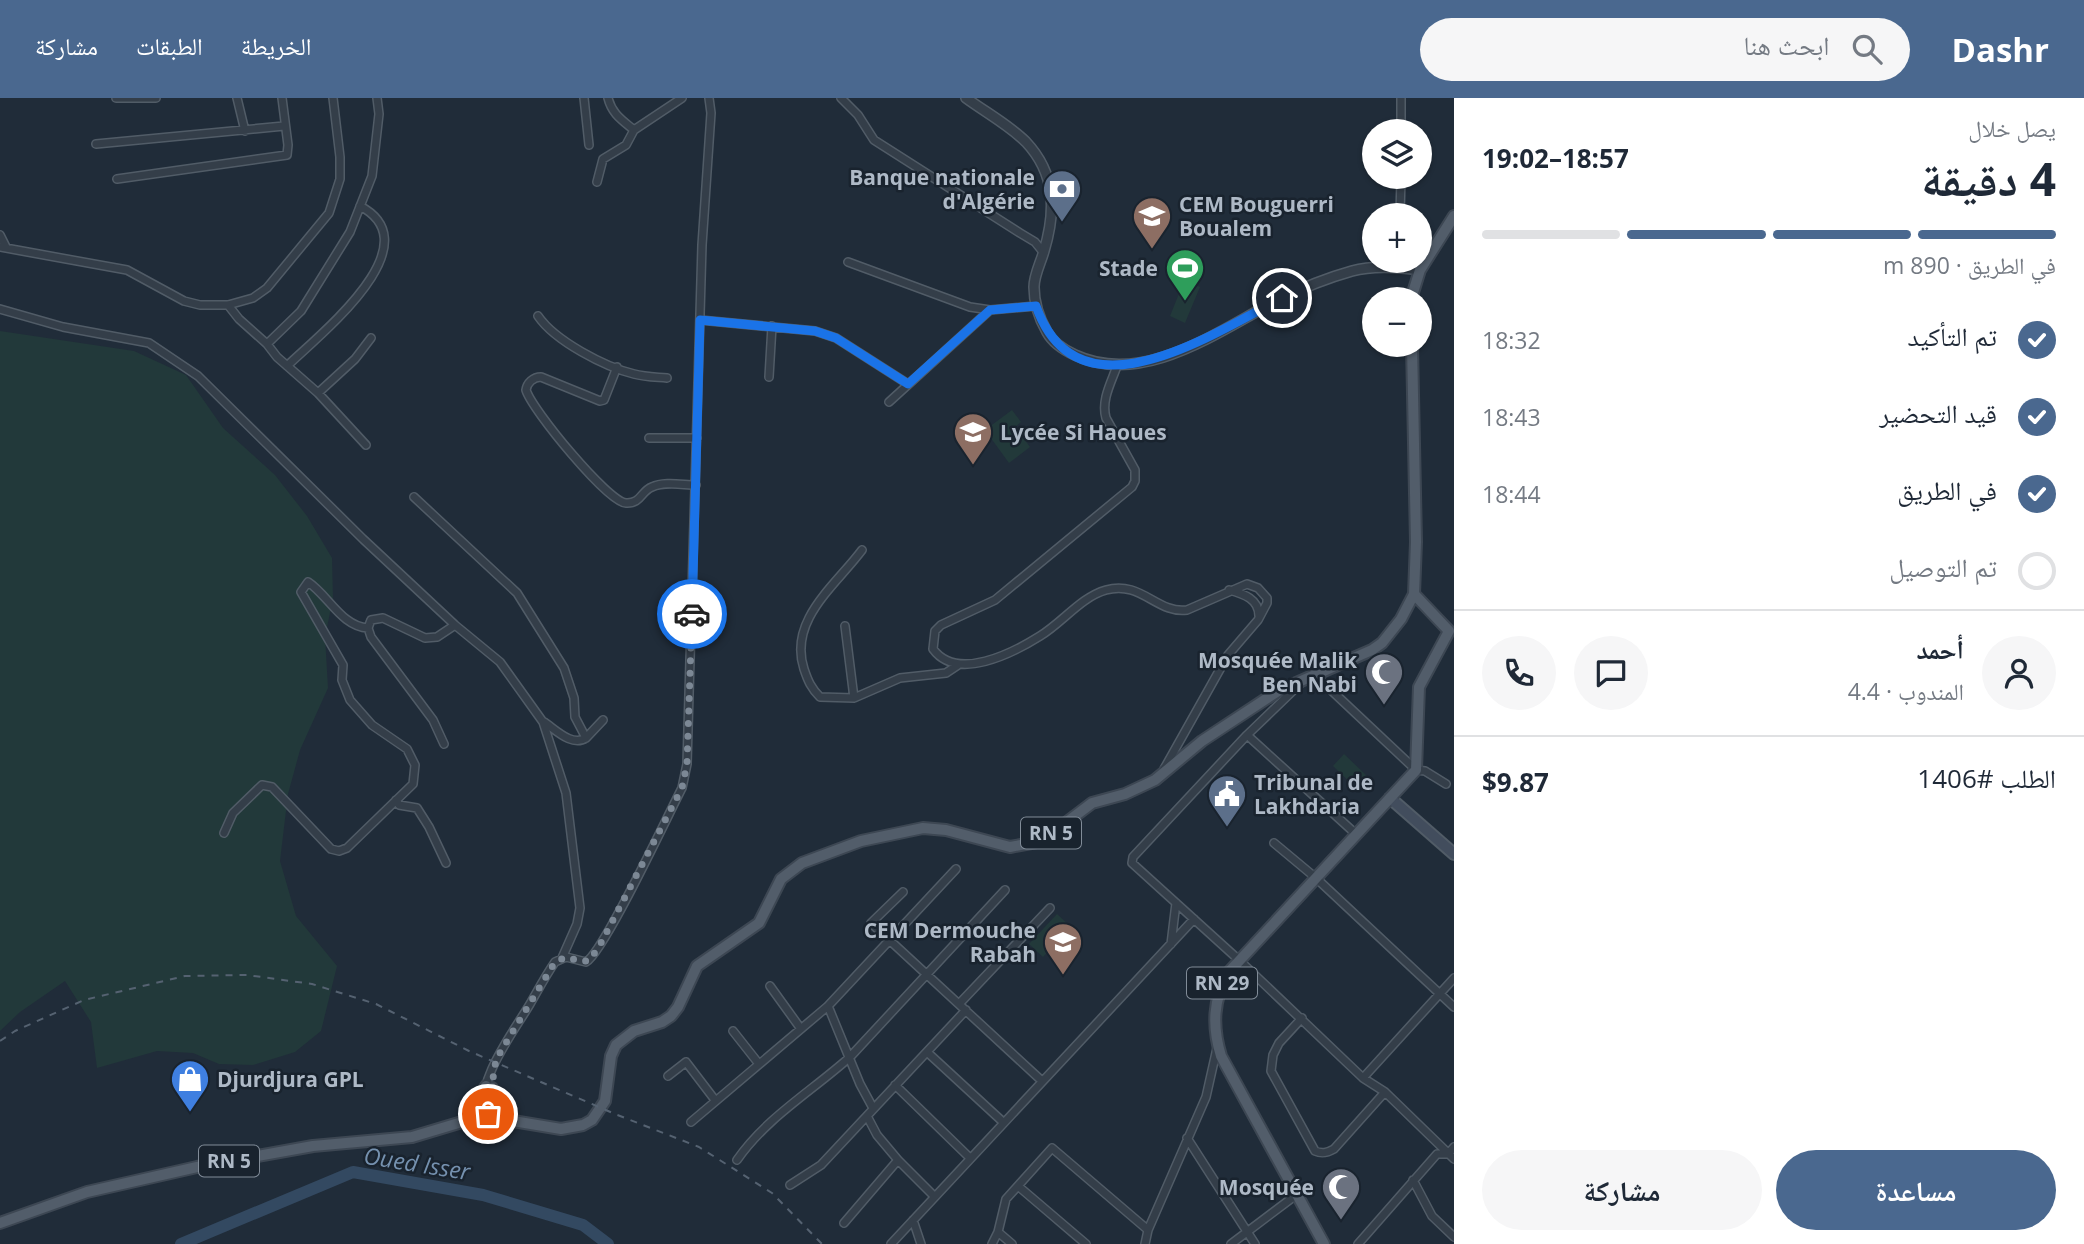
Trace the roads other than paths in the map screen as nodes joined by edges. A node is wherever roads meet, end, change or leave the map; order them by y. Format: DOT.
graph roads {
  1 [pos="116,98"];
  2 [pos="156,98"];
  3 [pos="237,98"];
  4 [pos="282,98"];
  5 [pos="333,98"];
  6 [pos="377,98"];
  7 [pos="584,98"];
  8 [pos="608,98"];
  9 [pos="682,98"];
  10 [pos="709,98"];
  11 [pos="841,98"];
  12 [pos="965,98"];
  13 [pos="1401,98"];
  14 [pos="1401,119"];
  15 [pos="284,126"];
  16 [pos="634,130"];
  17 [pos="245,131"];
  18 [pos="96,144"];
  19 [pos="589,145"];
  20 [pos="117,178"];
  21 [pos="597,182"];
  22 [pos="360,206"];
  23 [pos="1454,216"];
  24 [pos="0,235"];
  25 [pos="3,247"];
  26 [pos="1432,251"];
  27 [pos="1044,252"];
  28 [pos="848,262"];
  29 [pos="1362,269"];
  30 [pos="229,305"];
  31 [pos="1036,306"];
  32 [pos="0,309"];
  33 [pos="990,310"];
  34 [pos="537,316"];
  35 [pos="700,320"];
  36 [pos="772,326"];
  37 [pos="370,338"];
  38 [pos="267,344"];
  39 [pos="1412,357"];
  40 [pos="287,366"];
  41 [pos="1117,366"];
  42 [pos="617,367"];
  43 [pos="769,377"];
  44 [pos="667,378"];
  45 [pos="908,384"];
  46 [pos="317,393"];
  47 [pos="889,401"];
  48 [pos="649,438"];
  49 [pos="697,438"];
  50 [pos="366,445"];
  51 [pos="696,485"];
  52 [pos="414,497"];
  53 [pos="862,550"];
  54 [pos="1229,590"];
  55 [pos="1414,594"];
  56 [pos="1258,620"];
  57 [pos="455,625"];
  58 [pos="845,626"];
  59 [pos="368,628"];
  60 [pos="1451,631"];
  61 [pos="958,665"];
  62 [pos="1316,676"];
  63 [pos="1303,681"];
  64 [pos="854,698"];
  65 [pos="603,720"];
  66 [pos="543,722"];
  67 [pos="1247,735"];
  68 [pos="586,738"];
  69 [pos="444,744"];
  70 [pos="1416,770"];
  71 [pos="1162,775"];
  72 [pos="1446,784"];
  73 [pos="1391,798"];
  74 [pos="396,800"];
  75 [pos="224,833"];
  76 [pos="1357,835"];
  77 [pos="1274,843"];
  78 [pos="1454,854"];
  79 [pos="446,863"];
  80 [pos="956,869"];
  81 [pos="1316,878"];
  82 [pos="1005,890"];
  83 [pos="904,892"];
  84 [pos="1176,903"];
  85 [pos="1050,908"];
  86 [pos="1194,919"];
  87 [pos="889,940"];
  88 [pos="1170,946"];
  89 [pos="562,958"];
  90 [pos="1239,960"];
  91 [pos="927,974"];
  92 [pos="1454,978"];
  93 [pos="770,986"];
  94 [pos="1440,994"];
  95 [pos="828,1006"];
  96 [pos="962,1007"];
  97 [pos="1454,1007"];
  98 [pos="1302,1018"];
  99 [pos="801,1029"];
  100 [pos="733,1031"];
  101 [pos="1217,1044"];
  102 [pos="927,1052"];
  103 [pos="850,1057"];
  104 [pos="759,1064"];
  105 [pos="668,1076"];
  106 [pos="1363,1078"];
  107 [pos="1042,1081"];
  108 [pos="895,1085"];
  109 [pos="489,1086"];
  110 [pos="1385,1092"];
  111 [pos="715,1100"];
  112 [pos="873,1108"];
  113 [pos="867,1115"];
  114 [pos="485,1118"];
  115 [pos="463,1121"];
  116 [pos="513,1121"];
  117 [pos="691,1122"];
  118 [pos="1003,1122"];
  119 [pos="1187,1138"];
  120 [pos="1454,1147"];
  121 [pos="1451,1157"];
  122 [pos="970,1158"];
  123 [pos="737,1160"];
  124 [pos="898,1160"];
  125 [pos="1413,1180"];
  126 [pos="790,1185"];
  127 [pos="1018,1186"];
  128 [pos="1296,1195"];
  129 [pos="934,1196"];
  130 [pos="913,1220"];
  131 [pos="0,1223"];
  132 [pos="844,1223"];
  133 [pos="1148,1230"];
  134 [pos="1247,1231"];
  135 [pos="998,1232"];
  136 [pos="1454,1237"];
  137 [pos="891,1244"];
  138 [pos="921,1244"];
  139 [pos="992,1244"];
  140 [pos="1012,1244"];
  141 [pos="1086,1244"];
  142 [pos="1145,1244"];
  143 [pos="1231,1244"];
  144 [pos="1255,1244"];
  145 [pos="1324,1244"];
  146 [pos="1358,1244"];
  1 -- 2 [label="street"];
  3 -- 17 [label="street"];
  4 -- 15 [label="street"];
  5 -- 30 [label="street"];
  6 -- 22 [label="street"];
  7 -- 19 [label="street"];
  8 -- 16 [label="street"];
  9 -- 16 [label="street"];
  10 -- 35 [label="street"];
  11 -- 27 [label="street"];
  12 -- 27 [label="street"];
  13 -- 14 [label="street"];
  15 -- 17 [label="street"];
  15 -- 20 [label="street"];
  16 -- 21 [label="street"];
  17 -- 18 [label="street"];
  22 -- 38 [label="street"];
  22 -- 40 [label="street"];
  23 -- 26 [label="main road"];
  24 -- 25 [label="street"];
  25 -- 30 [label="street"];
  27 -- 31 [label="street"];
  28 -- 33 [label="street"];
  29 -- 41 [label="street"];
  30 -- 38 [label="street"];
  31 -- 33 [label="street"];
  31 -- 41 [label="street"];
  32 -- 57 [label="street"];
  33 -- 45 [label="street"];
  34 -- 42 [label="street"];
  35 -- 36 [label="street"];
  35 -- 49 [label="street"];
  36 -- 43 [label="street"];
  36 -- 45 [label="street"];
  37 -- 46 [label="street"];
  38 -- 40 [label="street"];
  39 -- 55 [label="main road, RN 5"];
  40 -- 46 [label="street"];
  41 -- 61 [label="street"];
  42 -- 44 [label="street"];
  42 -- 51 [label="street"];
  45 -- 47 [label="street"];
  46 -- 50 [label="street"];
  48 -- 49 [label="street"];
  49 -- 51 [label="street"];
  51 -- 89 [label="street"];
  52 -- 68 [label="street"];
  53 -- 64 [label="street"];
  54 -- 56 [label="street"];
  54 -- 56 [label="street"];
  54 -- 61 [label="street"];
  55 -- 60 [label="main road"];
  55 -- 62 [label="main road, RN 5"];
  56 -- 71 [label="street"];
  57 -- 59 [label="street"];
  57 -- 66 [label="street"];
  58 -- 64 [label="street"];
  59 -- 69 [label="street"];
  59 -- 74 [label="street"];
  60 -- 70 [label="main road"];
  61 -- 64 [label="street"];
  62 -- 63 [label="main road, RN 5"];
  62 -- 70 [label="street"];
  63 -- 67 [label="street"];
  63 -- 71 [label="main road, RN 5"];
  65 -- 68 [label="street"];
  66 -- 68 [label="street"];
  66 -- 89 [label="street"];
  67 -- 76 [label="street"];
  67 -- 84 [label="street"];
  70 -- 72 [label="street"];
  70 -- 73 [label="main road, RN 29"];
  71 -- 116 [label="main road, RN 5"];
  73 -- 76 [label="main road, RN 29"];
  73 -- 78 [label="main road"];
  74 -- 75 [label="street"];
  74 -- 79 [label="street"];
  76 -- 81 [label="main road, RN 29"];
  77 -- 81 [label="street"];
  80 -- 87 [label="street"];
  81 -- 90 [label="main road, RN 29"];
  81 -- 94 [label="street"];
  82 -- 91 [label="street"];
  83 -- 87 [label="street"];
  84 -- 86 [label="street"];
  84 -- 88 [label="street"];
  85 -- 96 [label="street"];
  86 -- 88 [label="street"];
  86 -- 90 [label="street"];
  87 -- 91 [label="street"];
  87 -- 95 [label="street"];
  88 -- 107 [label="street"];
  89 -- 109 [label="street"];
  90 -- 98 [label="street"];
  90 -- 101 [label="main road, RN 29"];
  91 -- 96 [label="street"];
  91 -- 103 [label="street"];
  92 -- 94 [label="street"];
  93 -- 99 [label="street"];
  94 -- 97 [label="street"];
  94 -- 106 [label="street"];
  95 -- 99 [label="street"];
  95 -- 103 [label="street"];
  96 -- 102 [label="street"];
  96 -- 107 [label="street"];
  98 -- 106 [label="street"];
  98 -- 110 [label="street"];
  99 -- 104 [label="street"];
  100 -- 104 [label="street"];
  101 -- 119 [label="street"];
  101 -- 128 [label="main road, RN 29"];
  102 -- 108 [label="street"];
  102 -- 118 [label="street"];
  103 -- 112 [label="street"];
  103 -- 123 [label="street"];
  104 -- 111 [label="street"];
  105 -- 111 [label="street"];
  106 -- 110 [label="street"];
  107 -- 118 [label="street"];
  108 -- 112 [label="street"];
  108 -- 122 [label="street"];
  109 -- 114 [label="street"];
  109 -- 115 [label="main road"];
  109 -- 116 [label="main road"];
  110 -- 121 [label="street"];
  111 -- 117 [label="street"];
  112 -- 113 [label="street"];
  113 -- 124 [label="street"];
  113 -- 126 [label="street"];
  114 -- 115 [label="main road, RN 5"];
  114 -- 116 [label="main road, RN 5"];
  115 -- 131 [label="main road, RN 5"];
  118 -- 122 [label="street"];
  119 -- 133 [label="street"];
  119 -- 134 [label="street"];
  120 -- 121 [label="street"];
  121 -- 125 [label="street"];
  122 -- 129 [label="street"];
  124 -- 129 [label="street"];
  124 -- 132 [label="street"];
  125 -- 136 [label="street"];
  125 -- 146 [label="street"];
  127 -- 133 [label="street"];
  127 -- 135 [label="street"];
  127 -- 141 [label="street"];
  128 -- 134 [label="street"];
  128 -- 145 [label="main road, RN 29"];
  129 -- 130 [label="street"];
  130 -- 137 [label="street"];
  130 -- 138 [label="street"];
  133 -- 142 [label="street"];
  134 -- 143 [label="street"];
  134 -- 144 [label="street"];
  135 -- 139 [label="street"];
  135 -- 140 [label="street"];
}
